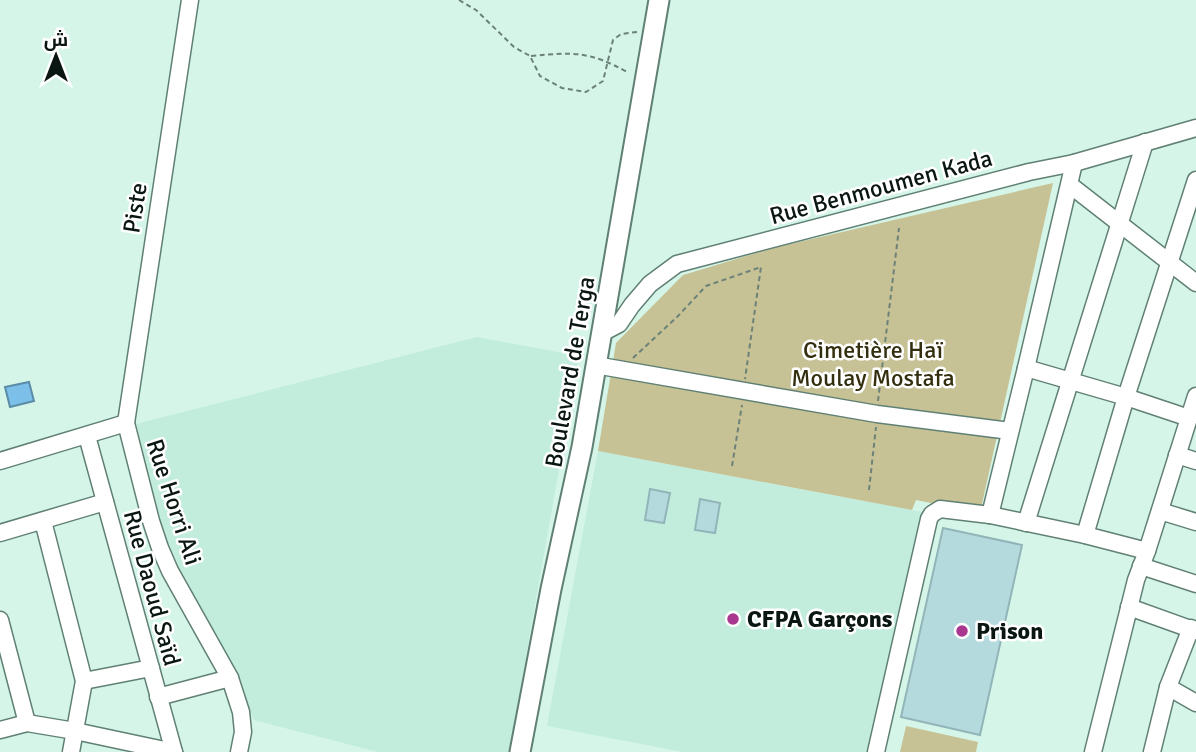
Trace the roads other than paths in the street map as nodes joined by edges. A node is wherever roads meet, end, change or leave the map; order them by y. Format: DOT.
graph roads {
  1 [pos="190,0"];
  2 [pos="659,0"];
  3 [pos="1196,128"];
  4 [pos="1145,142"];
  5 [pos="1074,163"];
  6 [pos="1196,180"];
  7 [pos="1070,184"];
  8 [pos="1119,223"];
  9 [pos="1169,263"];
  10 [pos="1196,283"];
  11 [pos="602,333"];
  12 [pos="595,365"];
  13 [pos="1026,369"];
  14 [pos="1069,380"];
  15 [pos="1126,397"];
  16 [pos="1196,397"];
  17 [pos="1189,418"];
  18 [pos="126,423"];
  19 [pos="1010,431"];
  20 [pos="88,436"];
  21 [pos="1177,456"];
  22 [pos="0,461"];
  23 [pos="1196,461"];
  24 [pos="106,502"];
  25 [pos="1160,511"];
  26 [pos="990,515"];
  27 [pos="43,522"];
  28 [pos="1196,522"];
  29 [pos="1026,523"];
  30 [pos="0,533"];
  31 [pos="1085,535"];
  32 [pos="1144,559"];
  33 [pos="1196,584"];
  34 [pos="1129,607"];
  35 [pos="0,620"];
  36 [pos="1194,629"];
  37 [pos="151,668"];
  38 [pos="230,678"];
  39 [pos="84,681"];
  40 [pos="1168,687"];
  41 [pos="158,696"];
  42 [pos="1196,703"];
  43 [pos="27,723"];
  44 [pos="0,730"];
  45 [pos="75,731"];
  46 [pos="127,747"];
  47 [pos="71,752"];
  48 [pos="174,752"];
  49 [pos="239,752"];
  50 [pos="520,752"];
  51 [pos="876,752"];
  52 [pos="1093,752"];
  53 [pos="1152,752"];
  1 -- 18 [label="street, Piste"];
  2 -- 11 [label="main road, Boulevard de Terga"];
  3 -- 4 [label="street, Rue Benmoumen Kada"];
  4 -- 5 [label="street, Rue Benmoumen Kada"];
  4 -- 8 [label="street"];
  5 -- 7 [label="street"];
  5 -- 11 [label="street, Rue Benmoumen Kada"];
  6 -- 9 [label="street"];
  7 -- 8 [label="street"];
  7 -- 13 [label="street"];
  8 -- 9 [label="street"];
  8 -- 14 [label="street"];
  9 -- 10 [label="street"];
  9 -- 15 [label="street"];
  11 -- 12 [label="main road, Boulevard de Terga"];
  12 -- 19 [label="street"];
  12 -- 50 [label="main road, Boulevard de Terga"];
  13 -- 14 [label="street"];
  13 -- 19 [label="street"];
  14 -- 15 [label="street"];
  14 -- 29 [label="street"];
  15 -- 17 [label="street"];
  15 -- 31 [label="street"];
  16 -- 17 [label="street"];
  17 -- 21 [label="street"];
  18 -- 20 [label="street, Rue Horri Ali"];
  18 -- 38 [label="street, Rue Horri Ali"];
  19 -- 26 [label="street"];
  20 -- 22 [label="street, Rue Horri Ali"];
  20 -- 24 [label="street, Rue Daoud Saïd"];
  21 -- 23 [label="street"];
  21 -- 25 [label="street"];
  24 -- 27 [label="street"];
  24 -- 37 [label="street, Rue Daoud Saïd"];
  25 -- 28 [label="street"];
  25 -- 32 [label="street"];
  26 -- 29 [label="street"];
  26 -- 51 [label="street"];
  27 -- 30 [label="street"];
  27 -- 39 [label="street"];
  29 -- 31 [label="street"];
  31 -- 32 [label="street"];
  32 -- 33 [label="street"];
  32 -- 34 [label="street"];
  34 -- 36 [label="street"];
  34 -- 52 [label="street"];
  35 -- 43 [label="street"];
  36 -- 40 [label="street"];
  37 -- 39 [label="street"];
  37 -- 41 [label="street, Rue Daoud Saïd"];
  38 -- 41 [label="street"];
  38 -- 49 [label="street, Rue Horri Ali"];
  39 -- 45 [label="street"];
  40 -- 42 [label="street"];
  40 -- 53 [label="street"];
  41 -- 48 [label="street, Rue Daoud Saïd"];
  43 -- 44 [label="street"];
  43 -- 45 [label="street"];
  45 -- 46 [label="street"];
  45 -- 47 [label="street"];
  46 -- 48 [label="street"];
}
